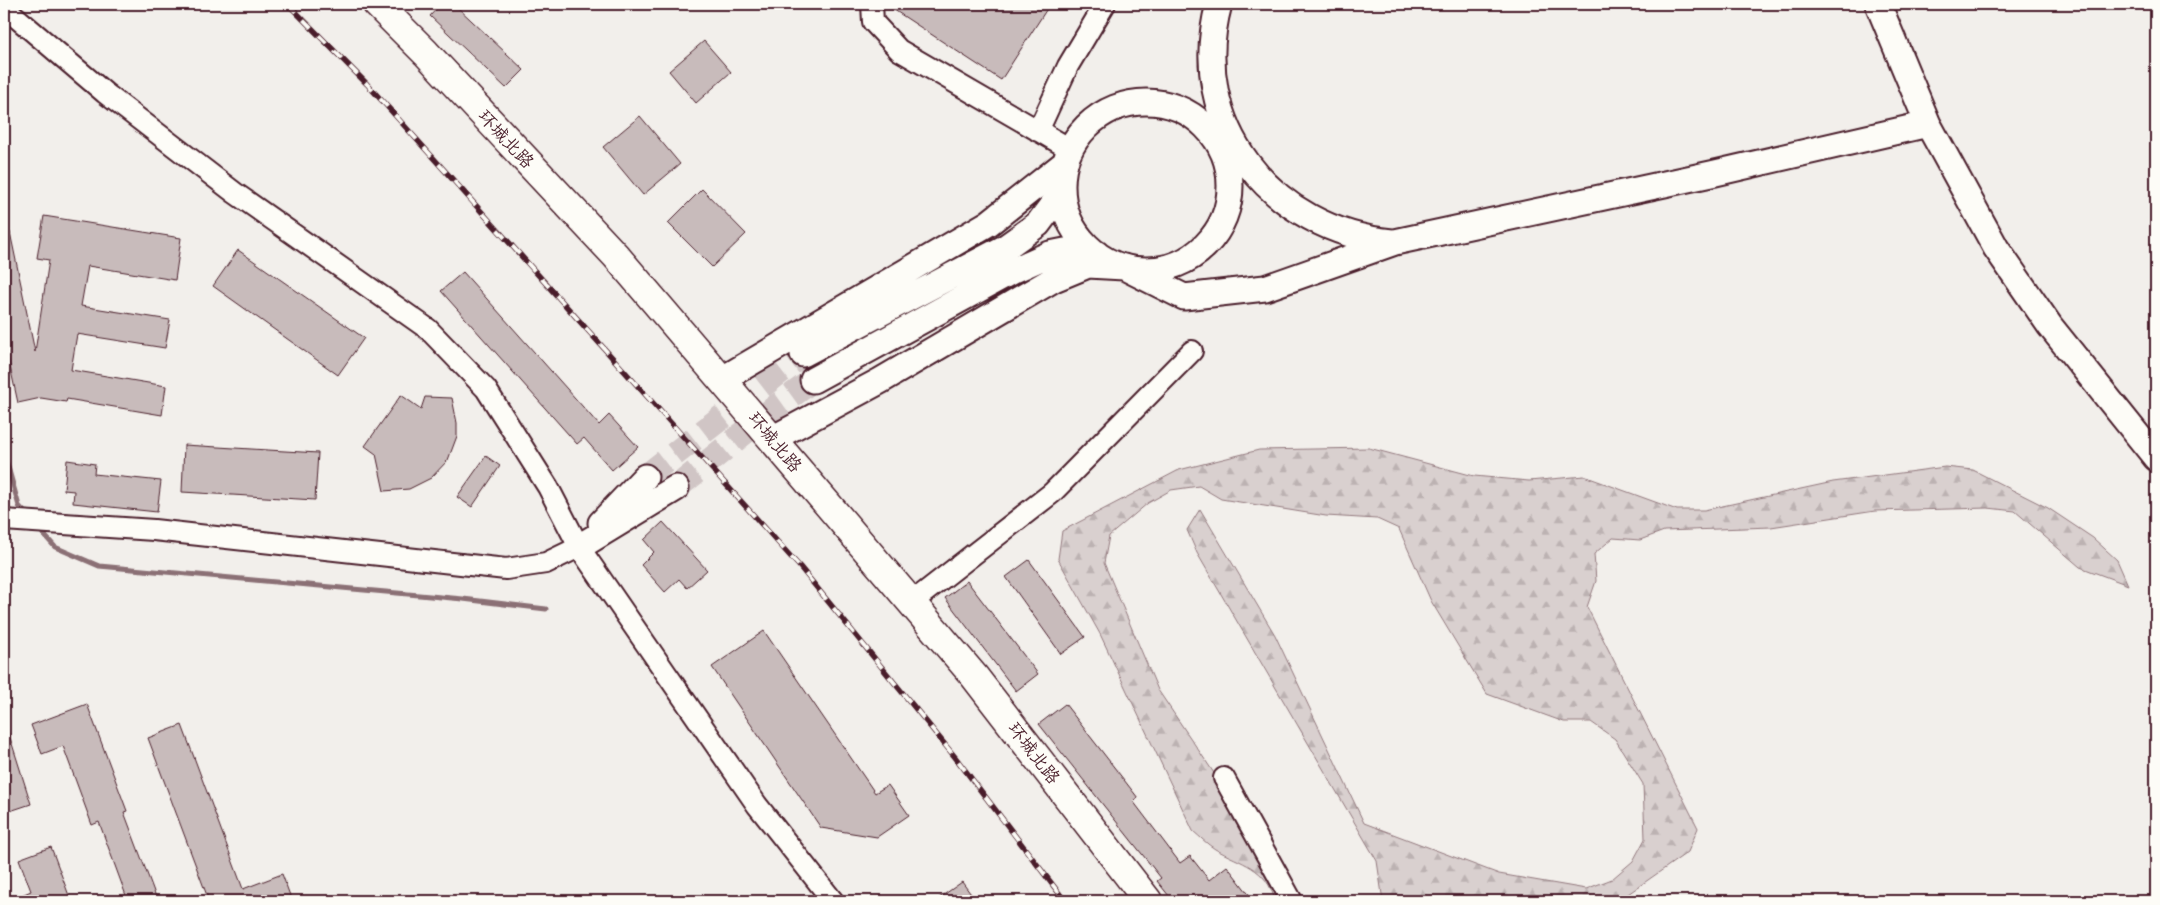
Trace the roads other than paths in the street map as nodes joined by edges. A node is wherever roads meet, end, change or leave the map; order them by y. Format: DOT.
graph roads {
  1 [pos="377,4"];
  2 [pos="872,4"];
  3 [pos="1105,4"];
  4 [pos="1218,4"];
  5 [pos="1878,4"];
  6 [pos="4,7"];
  7 [pos="1195,117"];
  8 [pos="1928,124"];
  9 [pos="1038,131"];
  10 [pos="1235,142"];
  11 [pos="1067,156"];
  12 [pos="1062,192"];
  13 [pos="1230,194"];
  14 [pos="1395,242"];
  15 [pos="1097,254"];
  16 [pos="1124,267"];
  17 [pos="1192,351"];
  18 [pos="803,354"];
  19 [pos="721,380"];
  20 [pos="813,380"];
  21 [pos="772,440"];
  22 [pos="2156,458"];
  23 [pos="645,477"];
  24 [pos="676,488"];
  25 [pos="4,515"];
  26 [pos="11,520"];
  27 [pos="579,547"];
  28 [pos="911,603"];
  29 [pos="1224,778"];
  30 [pos="833,901"];
  31 [pos="1148,901"];
  32 [pos="1292,901"];
  1 -- 19 [label="main road, 环城北路"];
  2 -- 9 [label="street"];
  3 -- 9 [label="street"];
  4 -- 10 [label="street"];
  5 -- 8 [label="street"];
  6 -- 27 [label="street"];
  7 -- 10 [label="street"];
  7 -- 11 [label="street"];
  7 -- 13 [label="street"];
  8 -- 14 [label="street"];
  8 -- 22 [label="street"];
  9 -- 11 [label="street"];
  10 -- 13 [label="street"];
  10 -- 14 [label="street"];
  11 -- 12 [label="street"];
  11 -- 19 [label="street"];
  12 -- 15 [label="street"];
  12 -- 18 [label="street"];
  13 -- 16 [label="street"];
  14 -- 16 [label="street"];
  15 -- 16 [label="street"];
  15 -- 20 [label="street"];
  16 -- 21 [label="street"];
  17 -- 28 [label="street"];
  19 -- 21 [label="main road, 环城北路"];
  21 -- 28 [label="main road, 环城北路"];
  23 -- 27 [label="street"];
  24 -- 27 [label="street"];
  25 -- 26 [label="street"];
  26 -- 27 [label="street"];
  27 -- 30 [label="street"];
  28 -- 31 [label="main road, 环城北路"];
  29 -- 32 [label="street"];
}
